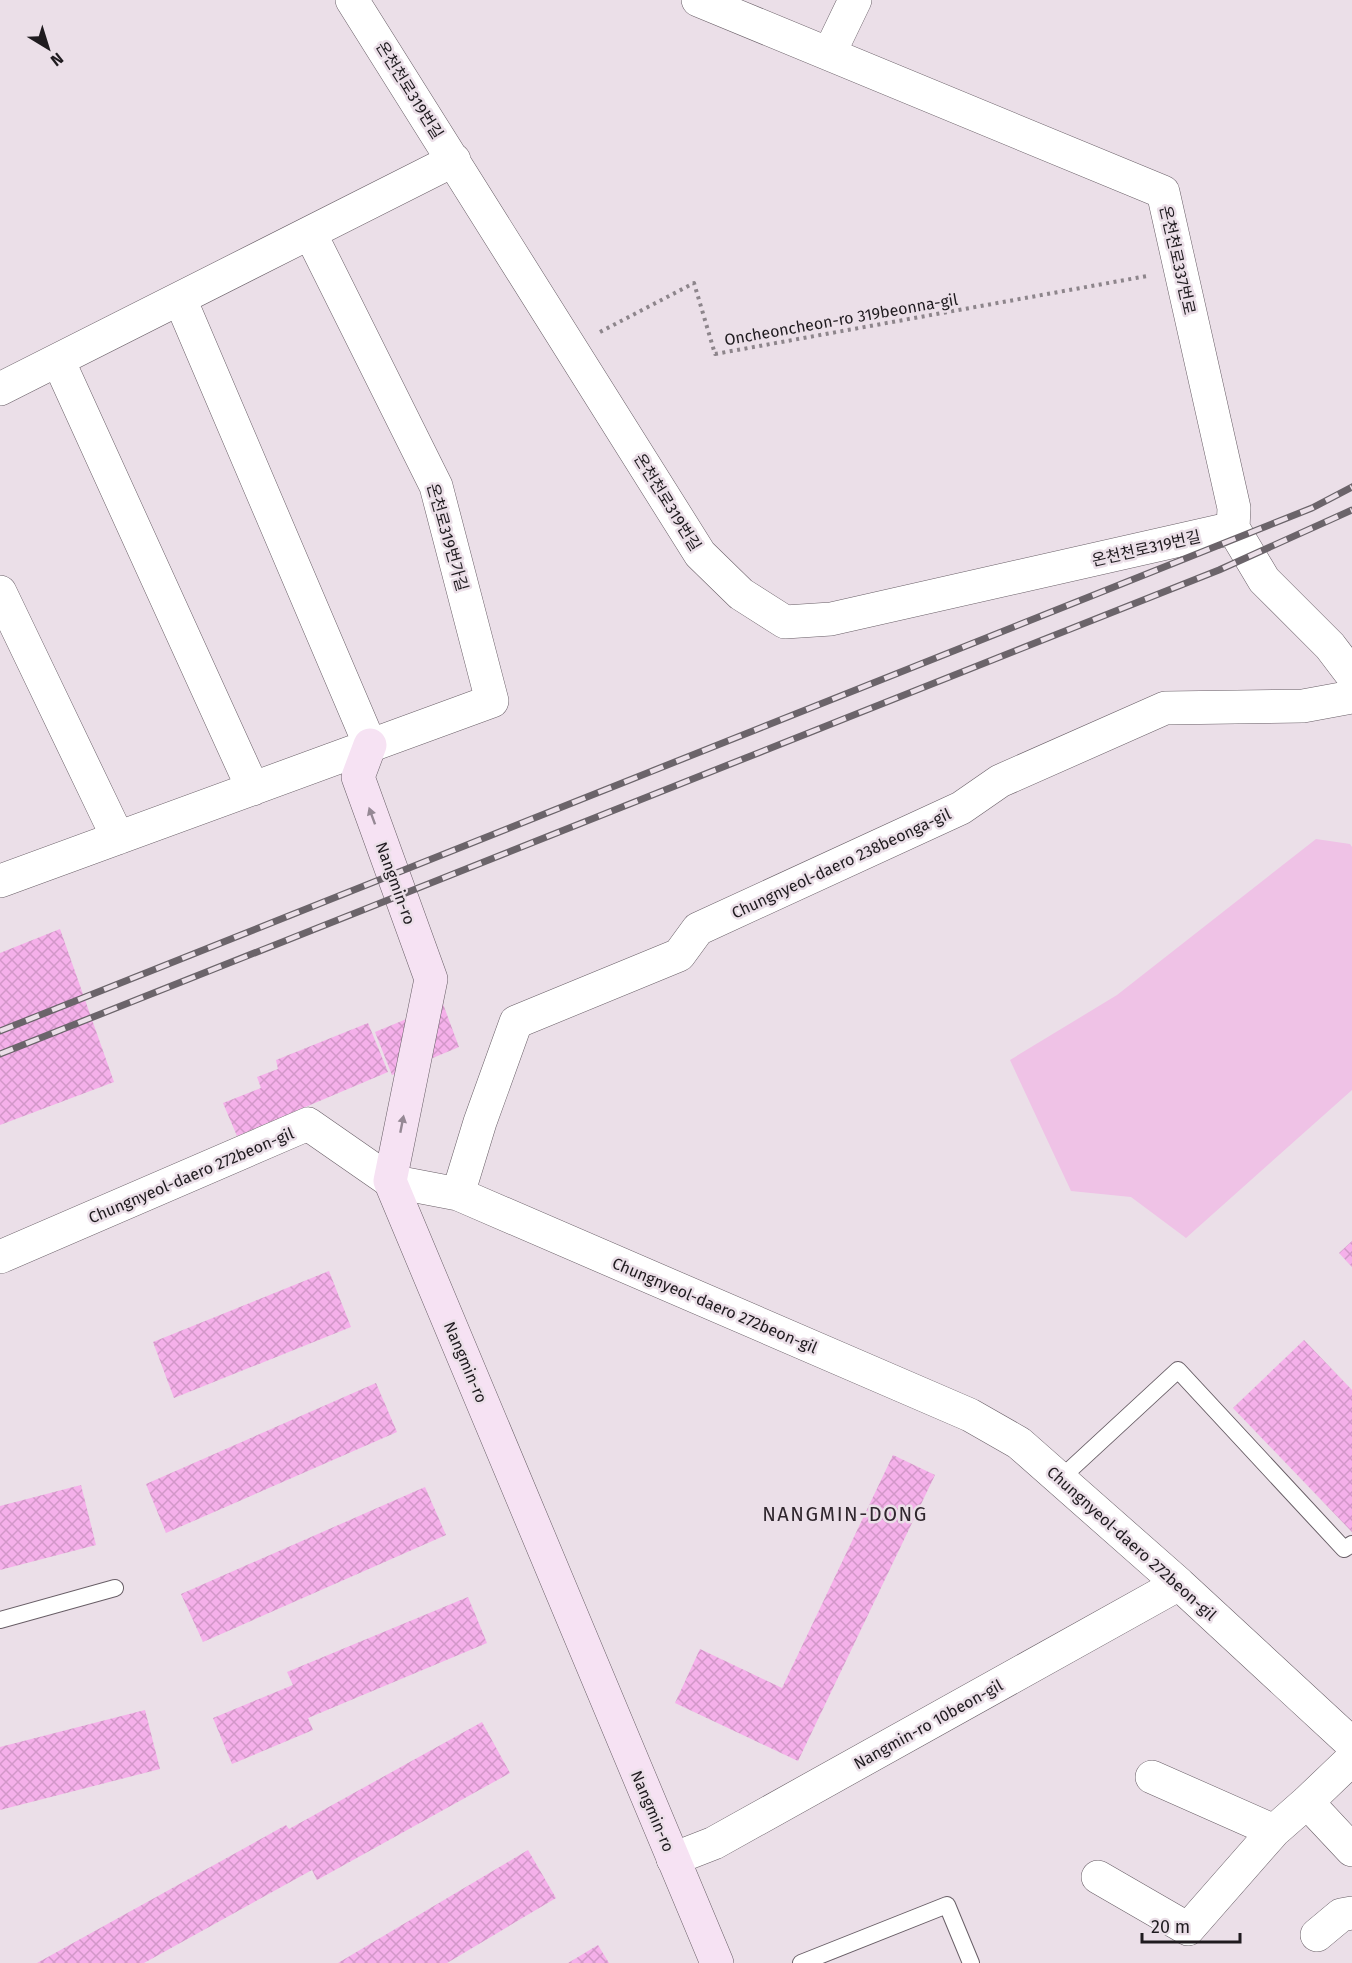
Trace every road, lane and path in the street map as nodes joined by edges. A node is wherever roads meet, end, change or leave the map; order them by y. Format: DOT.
graph roads {
  1 [pos="352,0"];
  2 [pos="698,0"];
  3 [pos="855,0"];
  4 [pos="829,54"];
  5 [pos="454,160"];
  6 [pos="310,232"];
  7 [pos="1180,270"];
  8 [pos="180,298"];
  9 [pos="571,347"];
  10 [pos="58,360"];
  11 [pos="0,389"];
  12 [pos="1233,528"];
  13 [pos="0,592"];
  14 [pos="1352,675"];
  15 [pos="1352,697"];
  16 [pos="370,745"];
  17 [pos="253,789"];
  18 [pos="118,838"];
  19 [pos="0,881"];
  20 [pos="390,1181"];
  21 [pos="458,1194"];
  22 [pos="0,1257"];
  23 [pos="1060,1479"];
  24 [pos="1352,1544"];
  25 [pos="1179,1584"];
  26 [pos="115,1588"];
  27 [pos="0,1620"];
  28 [pos="1352,1744"];
  29 [pos="1352,1759"];
  30 [pos="1152,1777"];
  31 [pos="1307,1802"];
  32 [pos="1274,1831"];
  33 [pos="1352,1851"];
  34 [pos="673,1859"];
  35 [pos="1098,1877"];
  36 [pos="1352,1913"];
  37 [pos="1317,1935"];
  38 [pos="717,1963"];
  39 [pos="801,1963"];
  40 [pos="971,1963"];
  1 -- 5 [label="street, 온천천로319번길"];
  2 -- 4 [label="street, 온천천로337번로"];
  3 -- 4 [label="street"];
  4 -- 7 [label="street, 온천천로337번로"];
  5 -- 6 [label="street"];
  5 -- 9 [label="street, 온천천로319번길"];
  6 -- 8 [label="street"];
  6 -- 16 [label="street, 온천로319번가길"];
  7 -- 9 [label="path, Oncheoncheon-ro 319beonna-gil"];
  7 -- 12 [label="street, 온천천로337번로"];
  8 -- 10 [label="street"];
  8 -- 16 [label="street"];
  9 -- 12 [label="street, 온천천로319번길"];
  10 -- 11 [label="street"];
  10 -- 17 [label="street"];
  12 -- 14 [label="street, 온천천로337번로"];
  13 -- 18 [label="street"];
  15 -- 21 [label="street, Chungnyeol-daero 238beonga-gil"];
  16 -- 17 [label="street, 온천로319번가길"];
  20 -- 16 [label="main road, Nangmin-ro, one-way"];
  17 -- 18 [label="street, 온천로319번가길"];
  18 -- 19 [label="street, 온천로319번가길"];
  20 -- 21 [label="street, Chungnyeol-daero 272beon-gil"];
  20 -- 22 [label="street, Chungnyeol-daero 272beon-gil"];
  20 -- 34 [label="main road, Nangmin-ro"];
  21 -- 23 [label="street, Chungnyeol-daero 272beon-gil"];
  23 -- 24 [label="lane"];
  23 -- 25 [label="street, Chungnyeol-daero 272beon-gil"];
  25 -- 28 [label="street, Chungnyeol-daero 272beon-gil"];
  25 -- 34 [label="street, Nangmin-ro 10beon-gil"];
  26 -- 27 [label="lane"];
  29 -- 31 [label="street"];
  30 -- 32 [label="street"];
  31 -- 32 [label="street"];
  31 -- 33 [label="street"];
  32 -- 35 [label="street"];
  34 -- 38 [label="main road, Nangmin-ro"];
  36 -- 37 [label="street"];
  39 -- 40 [label="lane"];
}
